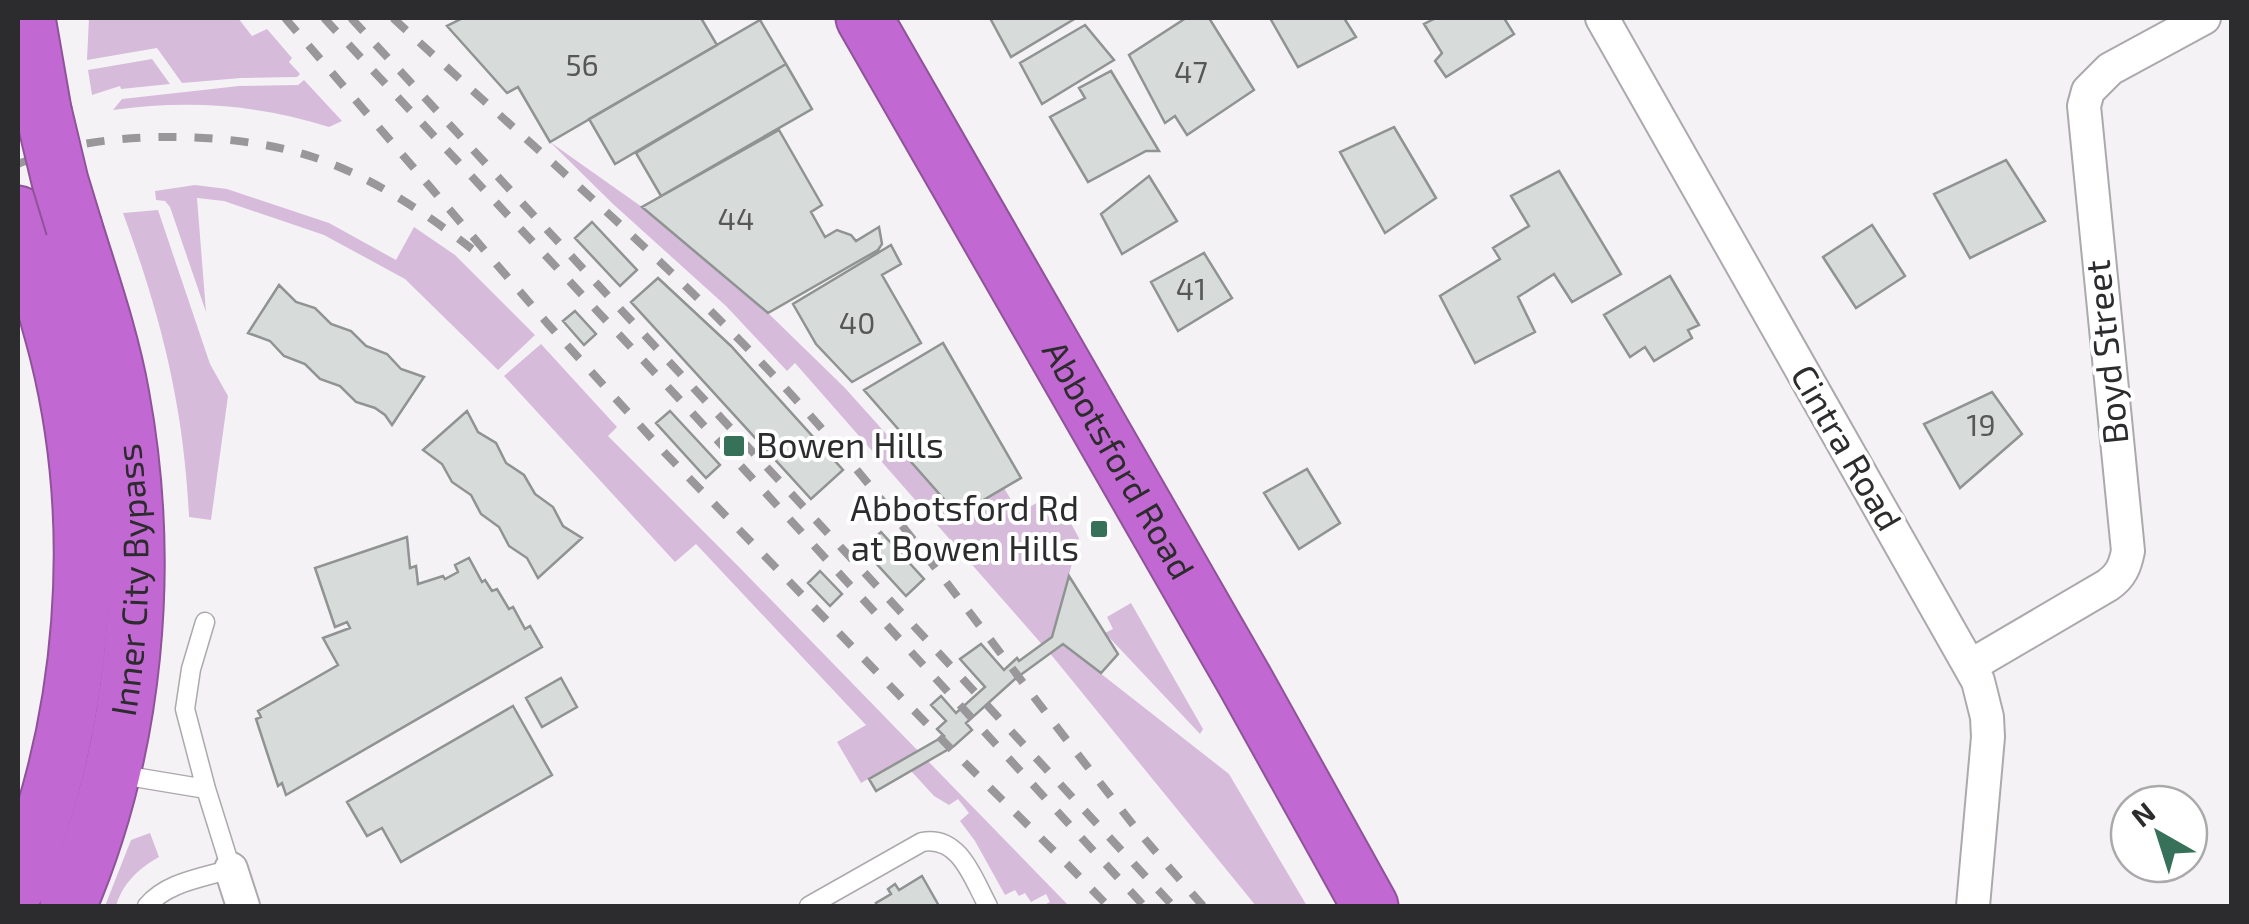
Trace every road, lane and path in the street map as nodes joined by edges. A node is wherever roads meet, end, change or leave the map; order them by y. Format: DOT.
graph roads {
  1 [pos="27,18"];
  2 [pos="864,18"];
  3 [pos="1602,18"];
  4 [pos="2204,18"];
  5 [pos="39,227"];
  6 [pos="205,622"];
  7 [pos="1970,666"];
  8 [pos="111,773"];
  9 [pos="206,789"];
  10 [pos="231,869"];
  11 [pos="18,886"];
  12 [pos="68,906"];
  13 [pos="147,906"];
  14 [pos="243,906"];
  15 [pos="810,906"];
  16 [pos="988,906"];
  17 [pos="1370,906"];
  18 [pos="1973,906"];
  1 -- 5 [label="highway, Inner City Bypass, bridge"];
  2 -- 17 [label="highway, Abbotsford Road"];
  3 -- 7 [label="street, Cintra Road"];
  4 -- 7 [label="street, Boyd Street"];
  5 -- 8 [label="highway, Inner City Bypass"];
  5 -- 11 [label="highway, Inner City Bypass"];
  6 -- 9 [label="lane"];
  7 -- 18 [label="street, Cintra Road"];
  8 -- 9 [label="lane"];
  8 -- 12 [label="highway, Inner City Bypass"];
  9 -- 10 [label="lane"];
  10 -- 13 [label="lane"];
  10 -- 14 [label="street"];
  15 -- 16 [label="lane"];
}
